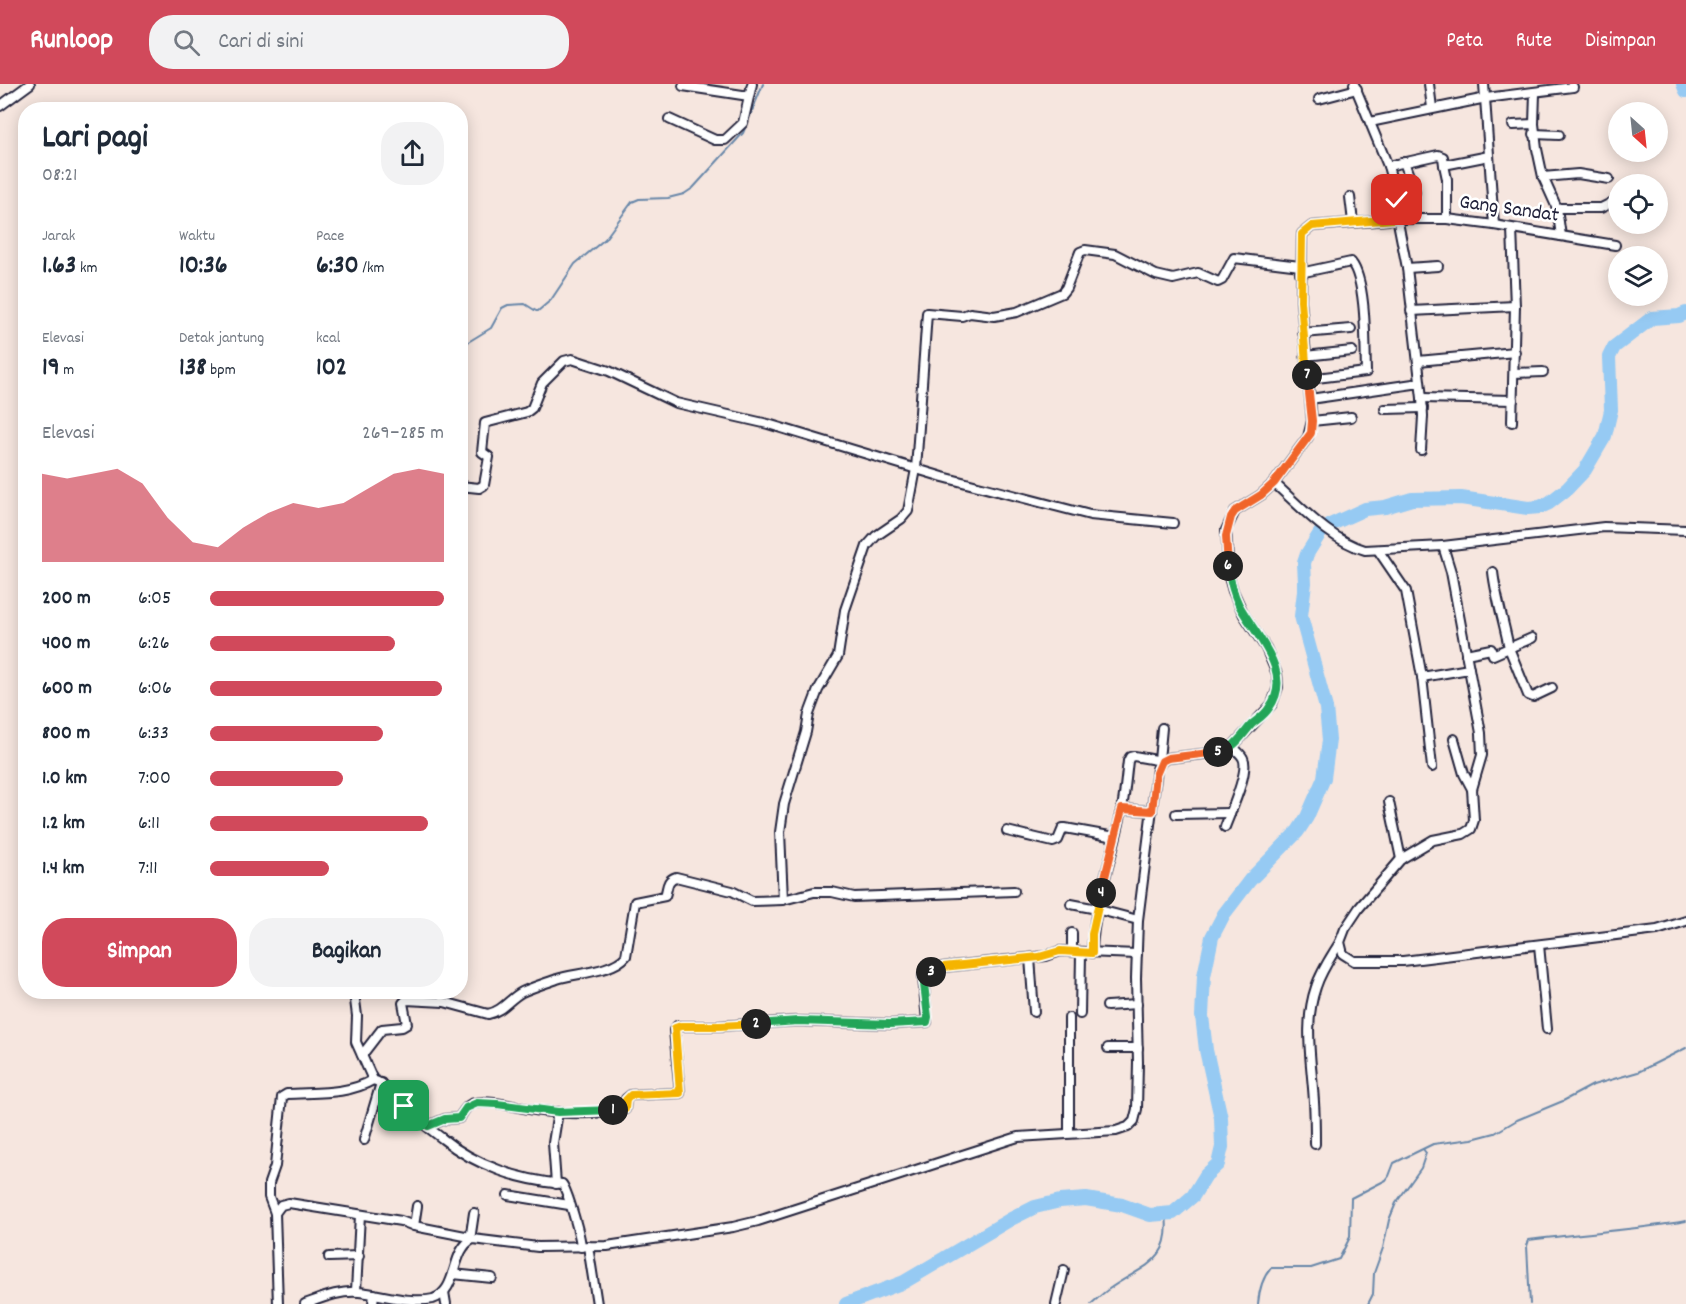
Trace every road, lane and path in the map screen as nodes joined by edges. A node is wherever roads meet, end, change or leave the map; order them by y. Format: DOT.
graph roads {
  1 [pos="30,84"];
  2 [pos="752,84"];
  3 [pos="1429,84"];
  4 [pos="1484,84"];
  5 [pos="683,86"];
  6 [pos="1356,87"];
  7 [pos="1573,87"];
  8 [pos="1535,93"];
  9 [pos="748,96"];
  10 [pos="1486,98"];
  11 [pos="1319,99"];
  12 [pos="0,106"];
  13 [pos="1432,108"];
  14 [pos="669,119"];
  15 [pos="1370,122"];
  16 [pos="1534,124"];
  17 [pos="1513,125"];
  18 [pos="1534,134"];
  19 [pos="1559,135"];
  20 [pos="1489,156"];
  21 [pos="1404,162"];
  22 [pos="1444,165"];
  23 [pos="1388,166"];
  24 [pos="1543,177"];
  25 [pos="1608,180"];
  26 [pos="1415,192"];
  27 [pos="1350,197"];
  28 [pos="1608,204"];
  29 [pos="1557,208"];
  30 [pos="1398,218"];
  31 [pos="1447,219"];
  32 [pos="1353,222"];
  33 [pos="1494,225"];
  34 [pos="1512,229"];
  35 [pos="1561,236"];
  36 [pos="1615,245"];
  37 [pos="1438,266"];
  38 [pos="1407,268"];
  39 [pos="1300,269"];
  40 [pos="1515,306"];
  41 [pos="1411,311"];
  42 [pos="1351,329"];
  43 [pos="1303,333"];
  44 [pos="1352,351"];
  45 [pos="1515,352"];
  46 [pos="1305,356"];
  47 [pos="1418,361"];
  48 [pos="1543,372"];
  49 [pos="1514,373"];
  50 [pos="1308,379"];
  51 [pos="1420,383"];
  52 [pos="1310,399"];
  53 [pos="1422,399"];
  54 [pos="1513,400"];
  55 [pos="1385,408"];
  56 [pos="1423,408"];
  57 [pos="1351,417"];
  58 [pos="1312,421"];
  59 [pos="1512,422"];
  60 [pos="1421,450"];
  61 [pos="916,469"];
  62 [pos="1274,483"];
  63 [pos="468,487"];
  64 [pos="1173,523"];
  65 [pos="1686,531"];
  66 [pos="1443,546"];
  67 [pos="1378,550"];
  68 [pos="1492,572"];
  69 [pos="1532,638"];
  70 [pos="1509,648"];
  71 [pos="1466,654"];
  72 [pos="1469,669"];
  73 [pos="1422,676"];
  74 [pos="1552,688"];
  75 [pos="1162,728"];
  76 [pos="1454,739"];
  77 [pos="1233,747"];
  78 [pos="1160,761"];
  79 [pos="1432,766"];
  80 [pos="1472,789"];
  81 [pos="1389,802"];
  82 [pos="1122,809"];
  83 [pos="1152,811"];
  84 [pos="1230,813"];
  85 [pos="1176,814"];
  86 [pos="1225,827"];
  87 [pos="1007,831"];
  88 [pos="1114,837"];
  89 [pos="1401,859"];
  90 [pos="1014,891"];
  91 [pos="783,900"];
  92 [pos="1071,904"];
  93 [pos="1098,909"];
  94 [pos="1138,920"];
  95 [pos="1686,921"];
  96 [pos="1072,933"];
  97 [pos="1340,942"];
  98 [pos="1539,945"];
  99 [pos="1072,952"];
  100 [pos="1081,953"];
  101 [pos="1092,953"];
  102 [pos="1137,954"];
  103 [pos="1030,958"];
  104 [pos="355,999"];
  105 [pos="1137,1004"];
  106 [pos="1107,1006"];
  107 [pos="1034,1012"];
  108 [pos="1080,1014"];
  109 [pos="1069,1018"];
  110 [pos="1547,1029"];
  111 [pos="1108,1048"];
  112 [pos="1138,1048"];
  113 [pos="362,1055"];
  114 [pos="377,1082"];
  115 [pos="558,1112"];
  116 [pos="428,1126"];
  117 [pos="1069,1134"];
  118 [pos="364,1140"];
  119 [pos="1315,1143"];
  120 [pos="556,1184"];
  121 [pos="508,1195"];
  122 [pos="569,1205"];
  123 [pos="417,1206"];
  124 [pos="276,1213"];
  125 [pos="474,1213"];
  126 [pos="360,1215"];
  127 [pos="414,1227"];
  128 [pos="470,1239"];
  129 [pos="584,1247"];
  130 [pos="359,1256"];
  131 [pos="329,1257"];
  132 [pos="1064,1270"];
  133 [pos="453,1274"];
  134 [pos="492,1278"];
  135 [pos="356,1291"];
  136 [pos="444,1292"];
  137 [pos="374,1294"];
  138 [pos="417,1302"];
  139 [pos="278,1304"];
  140 [pos="305,1304"];
  141 [pos="373,1304"];
  142 [pos="446,1304"];
  143 [pos="597,1304"];
  144 [pos="1056,1304"];
  1 -- 12 [label="street"];
  2 -- 9 [label="street"];
  3 -- 13 [label="street"];
  4 -- 10 [label="street"];
  5 -- 9 [label="street"];
  6 -- 11 [label="street"];
  6 -- 15 [label="street"];
  7 -- 8 [label="street"];
  8 -- 10 [label="street"];
  8 -- 16 [label="street"];
  9 -- 14 [label="street"];
  10 -- 13 [label="street"];
  10 -- 20 [label="street"];
  13 -- 15 [label="street"];
  15 -- 23 [label="street"];
  16 -- 17 [label="street"];
  16 -- 18 [label="street"];
  18 -- 19 [label="street"];
  18 -- 24 [label="street"];
  20 -- 22 [label="street"];
  20 -- 33 [label="street"];
  21 -- 22 [label="street"];
  21 -- 23 [label="street"];
  21 -- 26 [label="street"];
  22 -- 31 [label="street"];
  23 -- 30 [label="street"];
  24 -- 25 [label="street"];
  24 -- 29 [label="street"];
  27 -- 32 [label="street"];
  28 -- 29 [label="street"];
  29 -- 35 [label="street"];
  30 -- 31 [label="street, Gang Sandat"];
  30 -- 32 [label="street, Gang Sandat"];
  30 -- 38 [label="street"];
  31 -- 33 [label="street, Gang Sandat"];
  32 -- 39 [label="street, Gang Sandat"];
  33 -- 34 [label="street, Gang Sandat"];
  34 -- 35 [label="street, Gang Sandat"];
  34 -- 40 [label="street"];
  35 -- 36 [label="street, Gang Sandat"];
  37 -- 38 [label="street"];
  38 -- 41 [label="street"];
  39 -- 43 [label="street"];
  39 -- 50 [label="street"];
  39 -- 61 [label="street"];
  40 -- 41 [label="street"];
  40 -- 45 [label="street"];
  41 -- 47 [label="street"];
  42 -- 43 [label="street"];
  43 -- 46 [label="street"];
  44 -- 46 [label="street"];
  45 -- 47 [label="street"];
  45 -- 49 [label="street"];
  46 -- 50 [label="street"];
  47 -- 51 [label="street"];
  48 -- 49 [label="street"];
  49 -- 54 [label="street"];
  50 -- 52 [label="street"];
  51 -- 52 [label="street"];
  51 -- 53 [label="street"];
  52 -- 58 [label="street"];
  53 -- 54 [label="street"];
  53 -- 56 [label="street"];
  54 -- 59 [label="street"];
  55 -- 56 [label="street"];
  56 -- 60 [label="street"];
  57 -- 58 [label="street"];
  58 -- 62 [label="street"];
  61 -- 63 [label="street"];
  61 -- 64 [label="street"];
  61 -- 91 [label="street"];
  62 -- 67 [label="street"];
  62 -- 77 [label="street"];
  65 -- 66 [label="street"];
  66 -- 67 [label="street"];
  66 -- 71 [label="street"];
  67 -- 73 [label="street"];
  68 -- 70 [label="street"];
  69 -- 70 [label="street"];
  70 -- 71 [label="street"];
  70 -- 74 [label="street"];
  71 -- 72 [label="street"];
  72 -- 73 [label="street"];
  72 -- 80 [label="street"];
  73 -- 79 [label="street"];
  75 -- 78 [label="street"];
  76 -- 80 [label="street"];
  77 -- 78 [label="street"];
  77 -- 84 [label="street"];
  78 -- 82 [label="street"];
  78 -- 83 [label="street"];
  80 -- 89 [label="street"];
  81 -- 89 [label="street"];
  82 -- 83 [label="street"];
  82 -- 88 [label="street"];
  83 -- 94 [label="street"];
  84 -- 85 [label="street"];
  84 -- 86 [label="street"];
  87 -- 88 [label="street"];
  88 -- 93 [label="street"];
  89 -- 97 [label="street"];
  90 -- 91 [label="street"];
  91 -- 113 [label="street"];
  92 -- 93 [label="street"];
  93 -- 94 [label="street"];
  93 -- 101 [label="street"];
  94 -- 102 [label="street"];
  95 -- 98 [label="street"];
  96 -- 99 [label="street"];
  97 -- 98 [label="street"];
  97 -- 119 [label="street"];
  98 -- 110 [label="street"];
  99 -- 100 [label="street"];
  99 -- 103 [label="street"];
  100 -- 101 [label="street"];
  100 -- 108 [label="street"];
  101 -- 102 [label="street"];
  102 -- 105 [label="street"];
  103 -- 107 [label="street"];
  103 -- 115 [label="street"];
  104 -- 113 [label="street"];
  105 -- 106 [label="street"];
  105 -- 112 [label="street"];
  109 -- 117 [label="street"];
  111 -- 112 [label="street"];
  112 -- 117 [label="street"];
  113 -- 114 [label="street"];
  114 -- 116 [label="street"];
  114 -- 118 [label="street"];
  114 -- 124 [label="street"];
  115 -- 116 [label="street"];
  115 -- 120 [label="street"];
  116 -- 120 [label="street"];
  117 -- 129 [label="street"];
  120 -- 122 [label="street"];
  121 -- 122 [label="street"];
  122 -- 129 [label="street"];
  123 -- 127 [label="street"];
  124 -- 126 [label="street"];
  124 -- 139 [label="street"];
  125 -- 128 [label="street"];
  126 -- 127 [label="street"];
  126 -- 130 [label="street"];
  127 -- 128 [label="street"];
  128 -- 129 [label="street"];
  128 -- 133 [label="street"];
  129 -- 143 [label="street"];
  130 -- 131 [label="street"];
  130 -- 135 [label="street"];
  132 -- 144 [label="street"];
  133 -- 134 [label="street"];
  133 -- 136 [label="street"];
  135 -- 137 [label="street"];
  135 -- 140 [label="street"];
  136 -- 138 [label="street"];
  136 -- 142 [label="street"];
  137 -- 138 [label="street"];
  137 -- 141 [label="street"];
}
